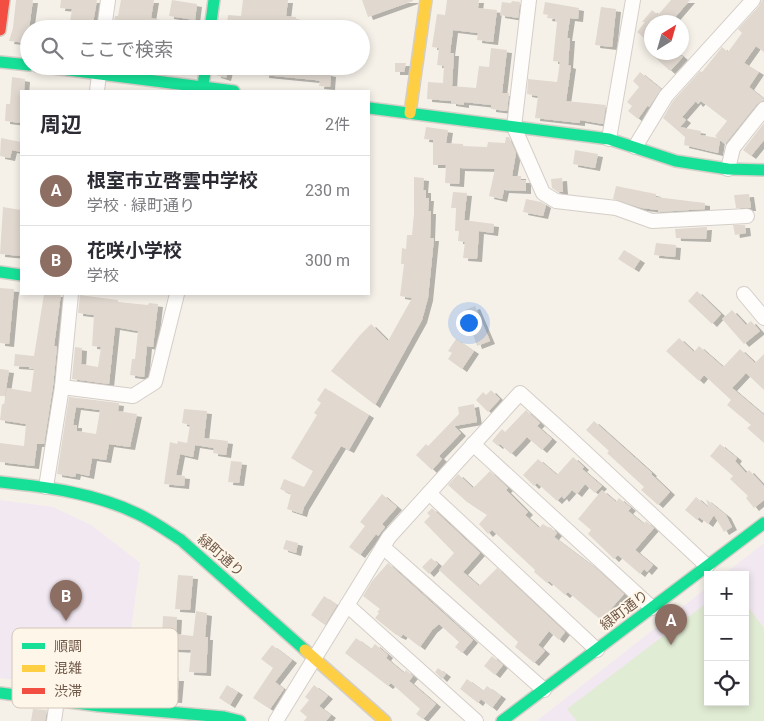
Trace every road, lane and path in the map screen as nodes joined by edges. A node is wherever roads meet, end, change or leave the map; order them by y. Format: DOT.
graph roads {
  1 [pos="4,0"];
  2 [pos="108,0"];
  3 [pos="214,0"];
  4 [pos="426,0"];
  5 [pos="529,0"];
  6 [pos="633,0"];
  7 [pos="752,0"];
  8 [pos="105,20"];
  9 [pos="211,20"];
  10 [pos="0,30"];
  11 [pos="0,62"];
  12 [pos="20,64"];
  13 [pos="99,75"];
  14 [pos="127,75"];
  15 [pos="205,75"];
  16 [pos="203,89"];
  17 [pos="97,90"];
  18 [pos="218,90"];
  19 [pos="370,108"];
  20 [pos="764,109"];
  21 [pos="410,113"];
  22 [pos="514,127"];
  23 [pos="609,139"];
  24 [pos="635,147"];
  25 [pos="728,169"];
  26 [pos="764,170"];
  27 [pos="747,216"];
  28 [pos="0,272"];
  29 [pos="20,274"];
  30 [pos="744,294"];
  31 [pos="71,295"];
  32 [pos="177,295"];
  33 [pos="764,318"];
  34 [pos="62,387"];
  35 [pos="473,444"];
  36 [pos="0,482"];
  37 [pos="46,487"];
  38 [pos="429,493"];
  39 [pos="764,523"];
  40 [pos="384,547"];
  41 [pos="707,566"];
  42 [pos="347,605"];
  43 [pos="652,608"];
  44 [pos="597,650"];
  45 [pos="314,658"];
  46 [pos="544,690"];
  47 [pos="56,708"];
  48 [pos="123,708"];
  49 [pos="223,719"];
  50 [pos="506,720"];
  51 [pos="54,721"];
  52 [pos="240,721"];
  53 [pos="276,721"];
  54 [pos="386,721"];
  55 [pos="476,721"];
  1 -- 10 [label="street"];
  2 -- 8 [label="street"];
  3 -- 9 [label="street"];
  4 -- 21 [label="street"];
  5 -- 22 [label="street"];
  6 -- 23 [label="street"];
  7 -- 24 [label="street"];
  11 -- 12 [label="street"];
  13 -- 17 [label="street"];
  14 -- 16 [label="street"];
  15 -- 16 [label="street"];
  16 -- 18 [label="street"];
  19 -- 21 [label="street"];
  20 -- 25 [label="street"];
  21 -- 22 [label="street"];
  22 -- 23 [label="street"];
  22 -- 27 [label="street"];
  23 -- 24 [label="street"];
  24 -- 25 [label="street"];
  25 -- 26 [label="street"];
  28 -- 29 [label="street"];
  30 -- 33 [label="street"];
  31 -- 34 [label="street"];
  32 -- 34 [label="street"];
  34 -- 37 [label="street"];
  35 -- 38 [label="street"];
  35 -- 41 [label="street"];
  35 -- 43 [label="street"];
  36 -- 37 [label="street, 緑町通り"];
  37 -- 45 [label="street, 緑町通り"];
  38 -- 40 [label="street"];
  38 -- 44 [label="street"];
  39 -- 41 [label="street, 緑町通り"];
  40 -- 42 [label="street"];
  40 -- 46 [label="street"];
  41 -- 43 [label="street, 緑町通り"];
  42 -- 45 [label="street"];
  42 -- 55 [label="street"];
  43 -- 44 [label="street, 緑町通り"];
  44 -- 46 [label="street, 緑町通り"];
  45 -- 53 [label="street"];
  45 -- 54 [label="street, 緑町通り"];
  46 -- 50 [label="street, 緑町通り"];
  47 -- 51 [label="street"];
  48 -- 49 [label="street"];
  49 -- 52 [label="street"];
}
